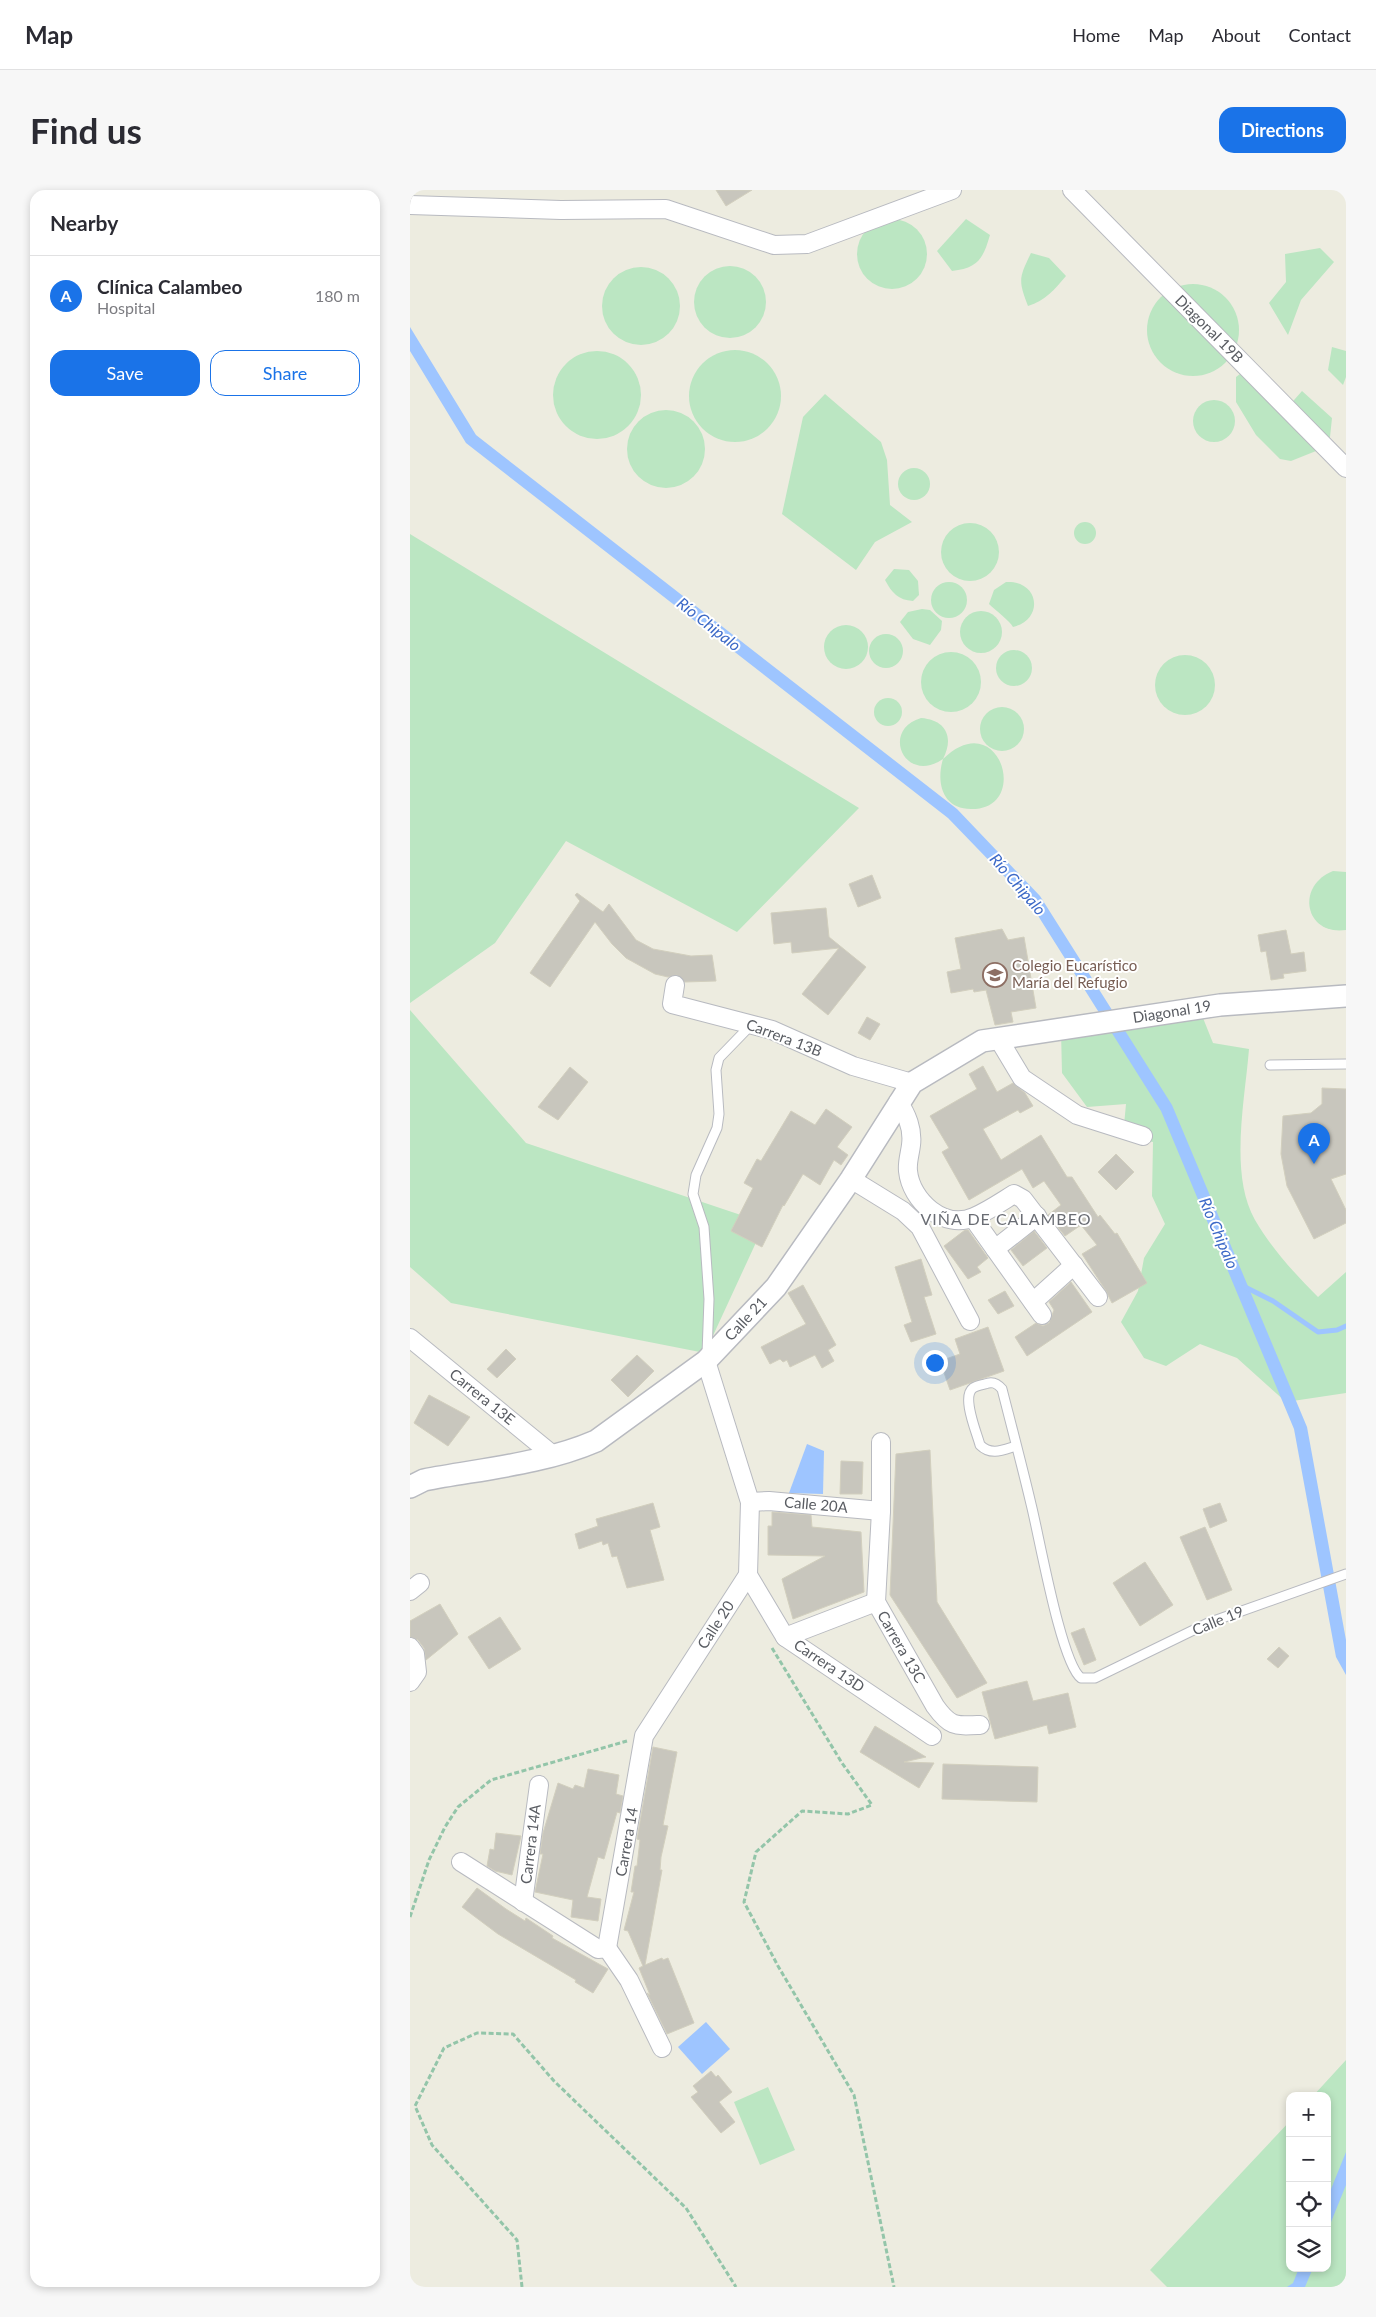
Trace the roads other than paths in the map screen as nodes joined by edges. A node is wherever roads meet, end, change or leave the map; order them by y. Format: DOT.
graph roads {
  1 [pos="952,190"];
  2 [pos="1072,190"];
  3 [pos="410,205"];
  4 [pos="1346,468"];
  5 [pos="675,985"];
  6 [pos="1346,996"];
  7 [pos="752,1024"];
  8 [pos="998,1038"];
  9 [pos="1270,1064"];
  10 [pos="1346,1064"];
  11 [pos="912,1083"];
  12 [pos="898,1102"];
  13 [pos="1143,1136"];
  14 [pos="851,1179"];
  15 [pos="1037,1216"];
  16 [pos="973,1218"];
  17 [pos="995,1250"];
  18 [pos="1074,1265"];
  19 [pos="1098,1297"];
  20 [pos="970,1321"];
  21 [pos="410,1338"];
  22 [pos="706,1361"];
  23 [pos="881,1442"];
  24 [pos="1016,1446"];
  25 [pos="554,1456"];
  26 [pos="410,1487"];
  27 [pos="750,1502"];
  28 [pos="881,1511"];
  29 [pos="1346,1574"];
  30 [pos="748,1575"];
  31 [pos="876,1602"];
  32 [pos="776,1639"];
  33 [pos="410,1647"];
  34 [pos="410,1682"];
  35 [pos="980,1725"];
  36 [pos="644,1736"];
  37 [pos="932,1736"];
  38 [pos="539,1785"];
  39 [pos="461,1862"];
  40 [pos="524,1902"];
  41 [pos="608,1948"];
  42 [pos="662,2048"];
  1 -- 3 [label="street"];
  2 -- 4 [label="street, Diagonal 19B"];
  5 -- 7 [label="street, Carrera 13B"];
  6 -- 8 [label="street, Diagonal 19"];
  7 -- 11 [label="street, Carrera 13B"];
  7 -- 22 [label="lane"];
  8 -- 11 [label="street, Calle 21"];
  8 -- 13 [label="street"];
  9 -- 10 [label="lane"];
  11 -- 12 [label="street, Calle 21"];
  12 -- 14 [label="street, Calle 21"];
  12 -- 16 [label="street"];
  14 -- 20 [label="street"];
  14 -- 22 [label="street, Calle 21"];
  15 -- 16 [label="street"];
  15 -- 17 [label="street"];
  15 -- 18 [label="street"];
  16 -- 17 [label="street"];
  17 -- 18 [label="street"];
  18 -- 19 [label="street"];
  21 -- 25 [label="street, Carrera 13E"];
  22 -- 25 [label="street, Calle 21"];
  22 -- 27 [label="street"];
  23 -- 28 [label="street, Carrera 13C"];
  24 -- 24 [label="lane"];
  24 -- 29 [label="lane, Calle 19"];
  25 -- 26 [label="street, Calle 21"];
  27 -- 28 [label="street, Calle 20A"];
  27 -- 30 [label="street"];
  28 -- 31 [label="street, Carrera 13C"];
  30 -- 32 [label="street, Carrera 13D"];
  30 -- 36 [label="street, Calle 20"];
  31 -- 32 [label="street"];
  31 -- 35 [label="street, Carrera 13C"];
  32 -- 37 [label="street, Carrera 13D"];
  33 -- 34 [label="street"];
  36 -- 41 [label="street, Carrera 14"];
  38 -- 40 [label="street, Carrera 14A"];
  39 -- 40 [label="street"];
  40 -- 41 [label="street"];
  41 -- 42 [label="street"];
}
